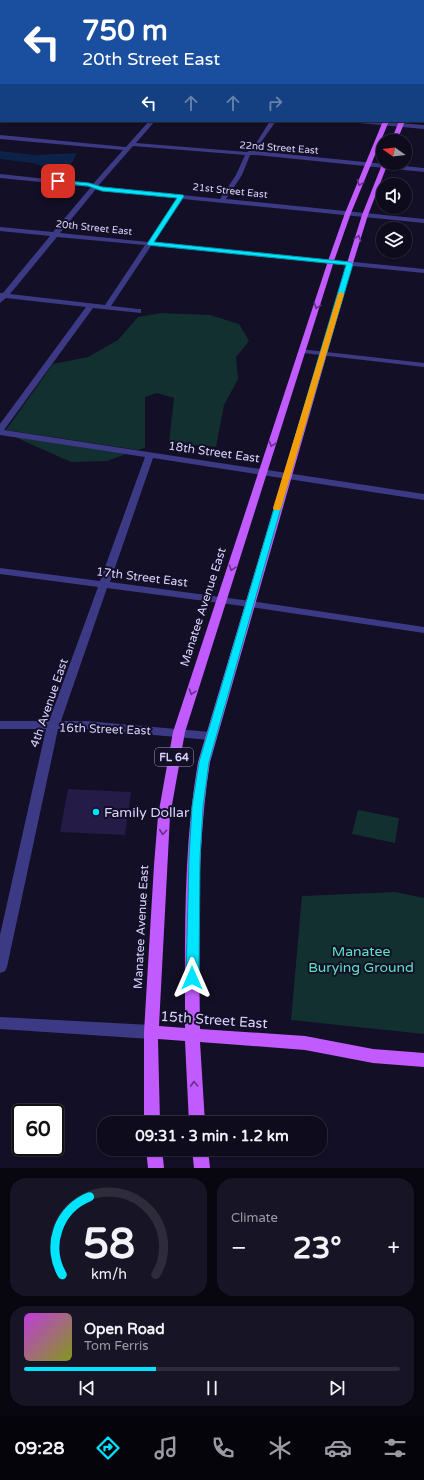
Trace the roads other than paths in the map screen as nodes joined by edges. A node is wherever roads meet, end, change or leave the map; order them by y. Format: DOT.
graph roads {
  1 [pos="151,122"];
  2 [pos="272,122"];
  3 [pos="385,122"];
  4 [pos="401,123"];
  5 [pos="424,127"];
  6 [pos="397,134"];
  7 [pos="0,137"];
  8 [pos="130,146"];
  9 [pos="248,154"];
  10 [pos="367,164"];
  11 [pos="376,164"];
  12 [pos="412,168"];
  13 [pos="383,170"];
  14 [pos="424,170"];
  15 [pos="0,176"];
  16 [pos="95,186"];
  17 [pos="181,196"];
  18 [pos="222,201"];
  19 [pos="348,213"];
  20 [pos="365,215"];
  21 [pos="424,221"];
  22 [pos="0,229"];
  23 [pos="56,234"];
  24 [pos="150,244"];
  25 [pos="331,261"];
  26 [pos="350,264"];
  27 [pos="424,271"];
  28 [pos="2,297"];
  29 [pos="91,305"];
  30 [pos="107,307"];
  31 [pos="138,311"];
  32 [pos="303,351"];
  33 [pos="324,353"];
  34 [pos="424,365"];
  35 [pos="0,431"];
  36 [pos="150,455"];
  37 [pos="263,472"];
  38 [pos="286,476"];
  39 [pos="424,497"];
  40 [pos="0,571"];
  41 [pos="104,585"];
  42 [pos="222,600"];
  43 [pos="250,604"];
  44 [pos="424,630"];
  45 [pos="0,725"];
  46 [pos="53,726"];
  47 [pos="179,732"];
  48 [pos="210,736"];
  49 [pos="0,967"];
  50 [pos="0,1023"];
  51 [pos="151,1032"];
  52 [pos="192,1035"];
  53 [pos="424,1060"];
  54 [pos="152,1116"];
  55 [pos="197,1116"];
  56 [pos="155,1156"];
  57 [pos="201,1156"];
  58 [pos="156,1168"];
  59 [pos="202,1168"];
  1 -- 8 [label="street"];
  2 -- 9 [label="street"];
  3 -- 4 [label="street"];
  3 -- 10 [label="main road, Manatee Avenue East / FL 64"];
  4 -- 5 [label="street"];
  4 -- 6 [label="main road"];
  7 -- 8 [label="street, 22nd Street East"];
  8 -- 9 [label="street, 22nd Street East"];
  8 -- 16 [label="street"];
  9 -- 10 [label="street, 22nd Street East"];
  9 -- 18 [label="street"];
  10 -- 11 [label="street, 22nd Street East"];
  10 -- 19 [label="main road, Manatee Avenue East / FL 64, one-way"];
  12 -- 14 [label="street, 22nd Street East"];
  13 -- 20 [label="main road, FL 64"];
  15 -- 16 [label="street, 21st Street East"];
  16 -- 17 [label="street, 21st Street East"];
  16 -- 23 [label="street"];
  17 -- 18 [label="street, 21st Street East"];
  17 -- 24 [label="street"];
  18 -- 19 [label="street, 21st Street East"];
  19 -- 20 [label="street, 21st Street East"];
  19 -- 25 [label="main road, Manatee Avenue East / FL 64"];
  20 -- 21 [label="street, 21st Street East"];
  26 -- 20 [label="main road, FL 64, one-way"];
  22 -- 23 [label="street, 20th Street East"];
  23 -- 24 [label="street, 20th Street East"];
  23 -- 28 [label="street"];
  24 -- 25 [label="street, 20th Street East"];
  24 -- 30 [label="street"];
  25 -- 26 [label="street, 20th Street East"];
  25 -- 32 [label="main road, Manatee Avenue East / FL 64, one-way"];
  26 -- 27 [label="street, 20th Street East"];
  26 -- 33 [label="main road, FL 64"];
  28 -- 29 [label="street"];
  29 -- 30 [label="street"];
  29 -- 35 [label="street"];
  30 -- 31 [label="street"];
  32 -- 33 [label="street"];
  32 -- 37 [label="main road, Manatee Avenue East / FL 64, one-way"];
  33 -- 34 [label="street"];
  33 -- 38 [label="main road, FL 64"];
  35 -- 36 [label="street, 18th Street East"];
  36 -- 37 [label="street, 18th Street East"];
  36 -- 41 [label="street, 4th Avenue East"];
  37 -- 38 [label="street, 18th Street East"];
  37 -- 42 [label="main road, Manatee Avenue East / FL 64, one-way"];
  38 -- 39 [label="street, 18th Street East"];
  38 -- 43 [label="main road, FL 64"];
  40 -- 41 [label="street, 17th Street East"];
  41 -- 42 [label="street, 17th Street East"];
  41 -- 46 [label="street, 4th Avenue East"];
  42 -- 43 [label="street, 17th Street East"];
  42 -- 47 [label="main road, Manatee Avenue East / FL 64, one-way"];
  43 -- 44 [label="street, 17th Street East"];
  43 -- 48 [label="main road, FL 64"];
  45 -- 46 [label="street, 16th Street East"];
  46 -- 47 [label="street, 16th Street East"];
  46 -- 49 [label="street, 4th Avenue East"];
  47 -- 48 [label="street, 16th Street East"];
  47 -- 51 [label="main road, Manatee Avenue East / FL 64, one-way"];
  48 -- 52 [label="main road, FL 64"];
  50 -- 51 [label="street, 15th Street East"];
  51 -- 52 [label="main road, 15th Street East"];
  51 -- 54 [label="main road, Manatee Avenue East / FL 64"];
  52 -- 53 [label="main road, 15th Street East"];
  55 -- 52 [label="main road, FL 64, one-way"];
  56 -- 58 [label="main road"];
  57 -- 59 [label="main road"];
}
